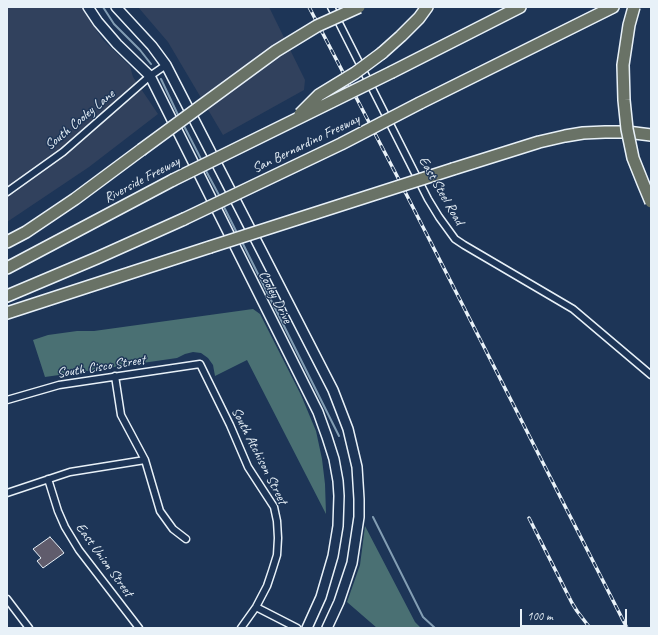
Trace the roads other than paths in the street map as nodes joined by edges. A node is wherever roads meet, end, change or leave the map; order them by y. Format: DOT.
graph roads {
  1 [pos="88,7"];
  2 [pos="116,7"];
  3 [pos="331,7"];
  4 [pos="359,7"];
  5 [pos="427,7"];
  6 [pos="520,7"];
  7 [pos="613,7"];
  8 [pos="634,7"];
  9 [pos="166,65"];
  10 [pos="150,76"];
  11 [pos="292,121"];
  12 [pos="651,135"];
  13 [pos="7,192"];
  14 [pos="651,202"];
  15 [pos="7,242"];
  16 [pos="7,268"];
  17 [pos="7,296"];
  18 [pos="7,313"];
  19 [pos="200,364"];
  20 [pos="651,375"];
  21 [pos="115,376"];
  22 [pos="7,400"];
  23 [pos="145,460"];
  24 [pos="48,479"];
  25 [pos="7,493"];
  26 [pos="186,539"];
  27 [pos="7,600"];
  28 [pos="13,607"];
  29 [pos="256,607"];
  30 [pos="7,612"];
  31 [pos="29,628"];
  32 [pos="139,628"];
  33 [pos="241,628"];
  34 [pos="297,628"];
  35 [pos="307,628"];
  36 [pos="326,628"];
  1 -- 10 [label="street, Cooley Drive"];
  2 -- 9 [label="street, Cooley Drive"];
  3 -- 20 [label="street, East Steel Road"];
  4 -- 15 [label="highway, bridge"];
  5 -- 11 [label="highway, bridge"];
  6 -- 11 [label="highway, San Bernardino Freeway, bridge"];
  7 -- 17 [label="highway, San Bernardino Freeway, bridge"];
  8 -- 14 [label="highway, bridge"];
  9 -- 10 [label="street, South Cooley Lane"];
  9 -- 36 [label="street, Cooley Drive"];
  10 -- 13 [label="street, South Cooley Lane"];
  10 -- 35 [label="street, Cooley Drive"];
  11 -- 16 [label="highway, Riverside Freeway, bridge"];
  12 -- 18 [label="highway, bridge"];
  19 -- 21 [label="street, South Cisco Street"];
  19 -- 29 [label="street, South Atchison Street"];
  21 -- 22 [label="street, South Cisco Street"];
  21 -- 23 [label="street"];
  23 -- 24 [label="street"];
  23 -- 26 [label="street"];
  24 -- 25 [label="street"];
  24 -- 32 [label="street, East Union Street"];
  27 -- 28 [label="street"];
  28 -- 30 [label="street"];
  28 -- 31 [label="street"];
  29 -- 33 [label="street, South Atchison Street"];
  29 -- 34 [label="street"];
}
